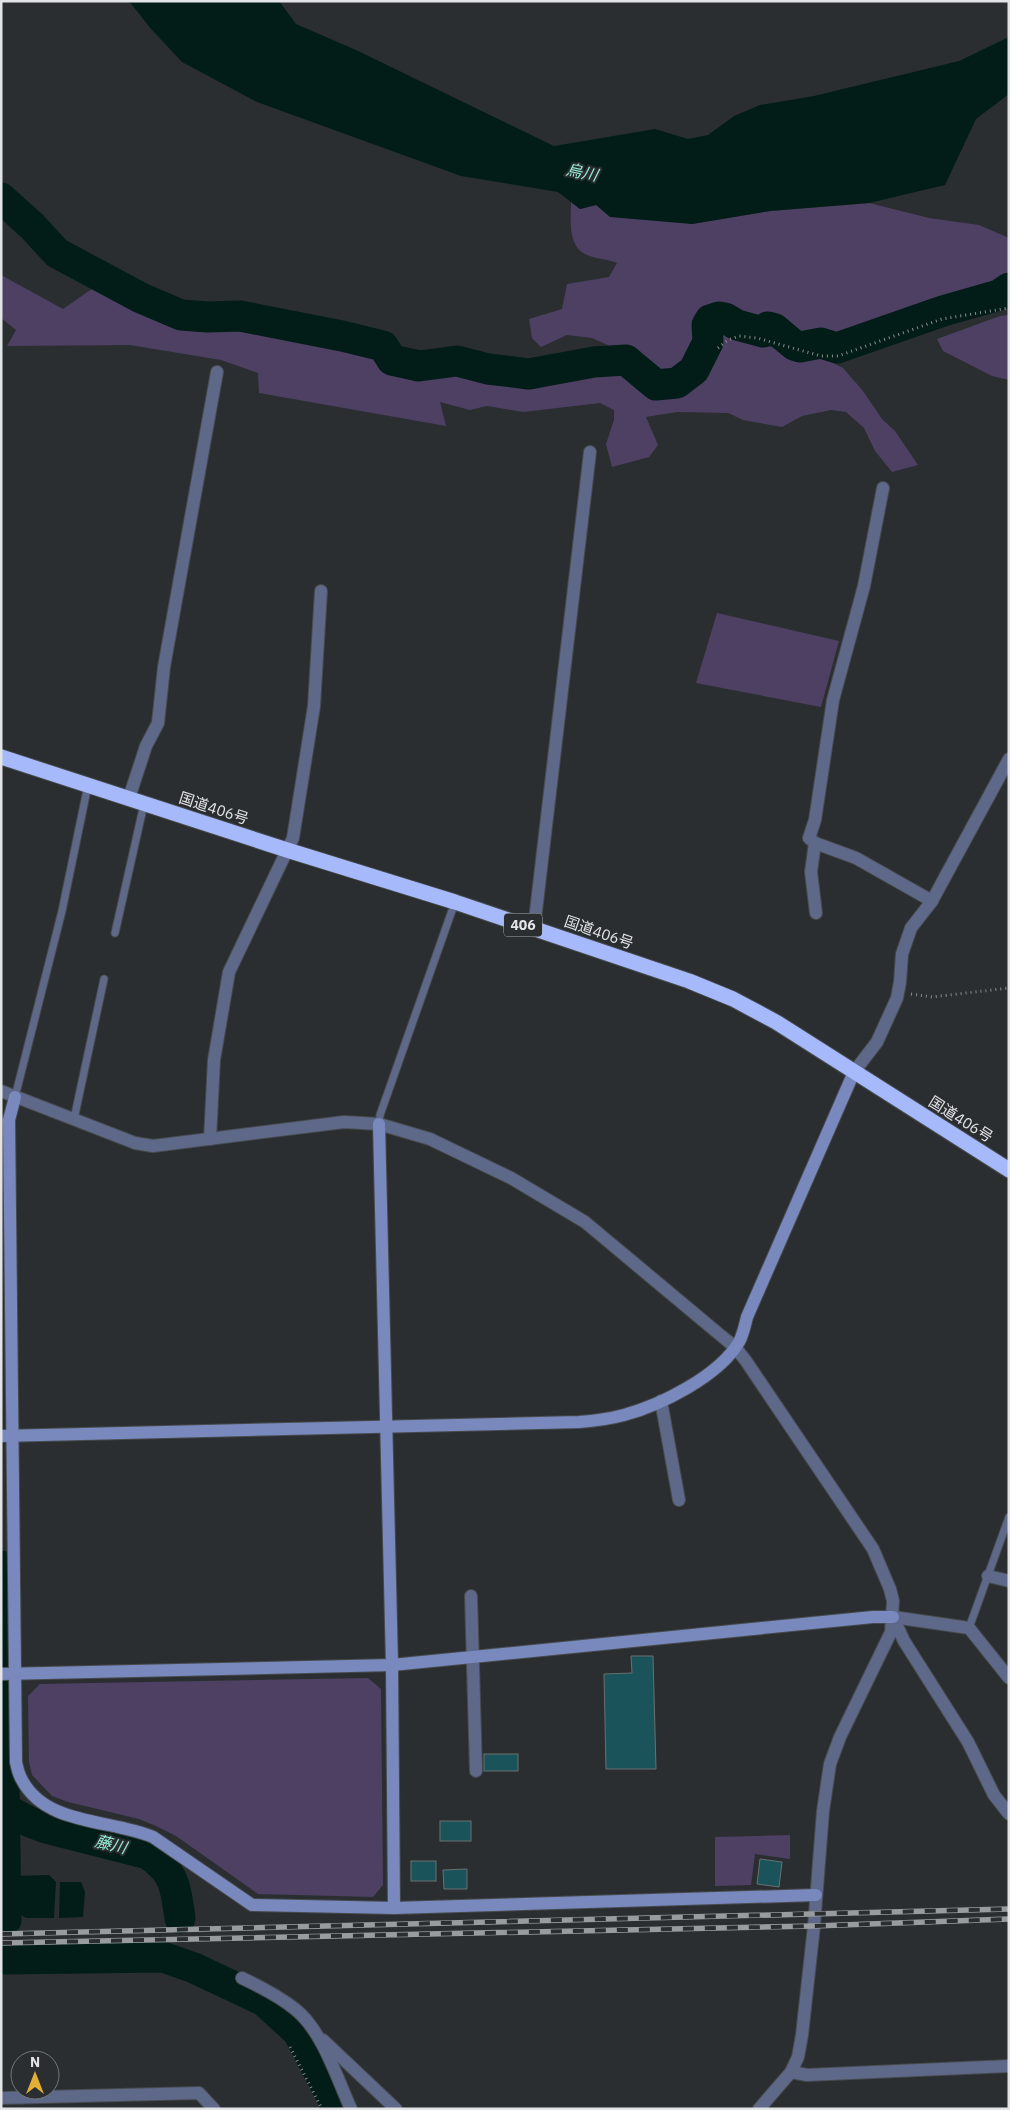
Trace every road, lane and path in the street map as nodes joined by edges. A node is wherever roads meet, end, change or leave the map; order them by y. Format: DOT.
graph roads {
  1 [pos="1009,308"];
  2 [pos="718,348"];
  3 [pos="217,372"];
  4 [pos="590,452"];
  5 [pos="883,488"];
  6 [pos="321,591"];
  7 [pos="1,757"];
  8 [pos="1009,759"];
  9 [pos="88,785"];
  10 [pos="129,798"];
  11 [pos="144,803"];
  12 [pos="814,843"];
  13 [pos="287,850"];
  14 [pos="932,901"];
  15 [pos="455,902"];
  16 [pos="816,913"];
  17 [pos="534,928"];
  18 [pos="115,933"];
  19 [pos="104,979"];
  20 [pos="1009,988"];
  21 [pos="898,992"];
  22 [pos="854,1072"];
  23 [pos="1,1090"];
  24 [pos="15,1097"];
  25 [pos="74,1119"];
  26 [pos="379,1124"];
  27 [pos="210,1139"];
  28 [pos="1009,1170"];
  29 [pos="6,1244"];
  30 [pos="735,1347"];
  31 [pos="661,1401"];
  32 [pos="385,1427"];
  33 [pos="7,1436"];
  34 [pos="679,1500"];
  35 [pos="1009,1517"];
  36 [pos="988,1576"];
  37 [pos="1009,1581"];
  38 [pos="471,1596"];
  39 [pos="893,1617"];
  40 [pos="969,1628"];
  41 [pos="474,1657"];
  42 [pos="392,1665"];
  43 [pos="8,1674"];
  44 [pos="1009,1678"];
  45 [pos="476,1771"];
  46 [pos="1009,1814"];
  47 [pos="816,1895"];
  48 [pos="394,1908"];
  49 [pos="242,1978"];
  50 [pos="317,2034"];
  51 [pos="290,2048"];
  52 [pos="1009,2066"];
  53 [pos="791,2072"];
  54 [pos="1,2098"];
  55 [pos="214,2109"];
  56 [pos="322,2109"];
  57 [pos="351,2109"];
  58 [pos="396,2109"];
  59 [pos="759,2109"];
  1 -- 2 [label="path"];
  3 -- 10 [label="street"];
  4 -- 17 [label="street"];
  5 -- 12 [label="street"];
  6 -- 13 [label="street"];
  7 -- 9 [label="highway, 国道406号 / 406"];
  8 -- 14 [label="street"];
  9 -- 10 [label="highway, 国道406号 / 406"];
  9 -- 24 [label="lane"];
  10 -- 11 [label="highway, 国道406号 / 406"];
  11 -- 13 [label="highway, 国道406号 / 406"];
  11 -- 18 [label="lane"];
  12 -- 14 [label="street"];
  12 -- 16 [label="street"];
  13 -- 15 [label="highway, 国道406号 / 406"];
  13 -- 27 [label="street"];
  14 -- 21 [label="street"];
  15 -- 17 [label="highway, 国道406号 / 406"];
  15 -- 26 [label="lane"];
  17 -- 22 [label="highway, 国道406号 / 406"];
  19 -- 25 [label="lane"];
  20 -- 21 [label="path"];
  21 -- 22 [label="street"];
  22 -- 28 [label="highway, 国道406号 / 406"];
  22 -- 30 [label="street"];
  23 -- 24 [label="street"];
  24 -- 25 [label="street"];
  24 -- 29 [label="street"];
  25 -- 27 [label="street"];
  26 -- 27 [label="street"];
  26 -- 30 [label="street"];
  26 -- 32 [label="street"];
  29 -- 33 [label="street"];
  30 -- 31 [label="street"];
  30 -- 39 [label="street"];
  31 -- 32 [label="street"];
  31 -- 34 [label="street"];
  32 -- 33 [label="street"];
  32 -- 42 [label="street"];
  33 -- 43 [label="street"];
  35 -- 36 [label="lane"];
  36 -- 37 [label="street"];
  36 -- 40 [label="lane"];
  38 -- 41 [label="street"];
  39 -- 40 [label="street"];
  39 -- 41 [label="street"];
  39 -- 46 [label="street"];
  39 -- 47 [label="street"];
  40 -- 44 [label="street"];
  41 -- 42 [label="street"];
  41 -- 45 [label="street"];
  42 -- 43 [label="street"];
  42 -- 48 [label="street"];
  43 -- 48 [label="street"];
  47 -- 48 [label="street"];
  47 -- 53 [label="street"];
  49 -- 50 [label="street"];
  50 -- 57 [label="street"];
  50 -- 58 [label="street"];
  51 -- 56 [label="path"];
  52 -- 53 [label="street"];
  53 -- 59 [label="street"];
  54 -- 55 [label="street"];
}
